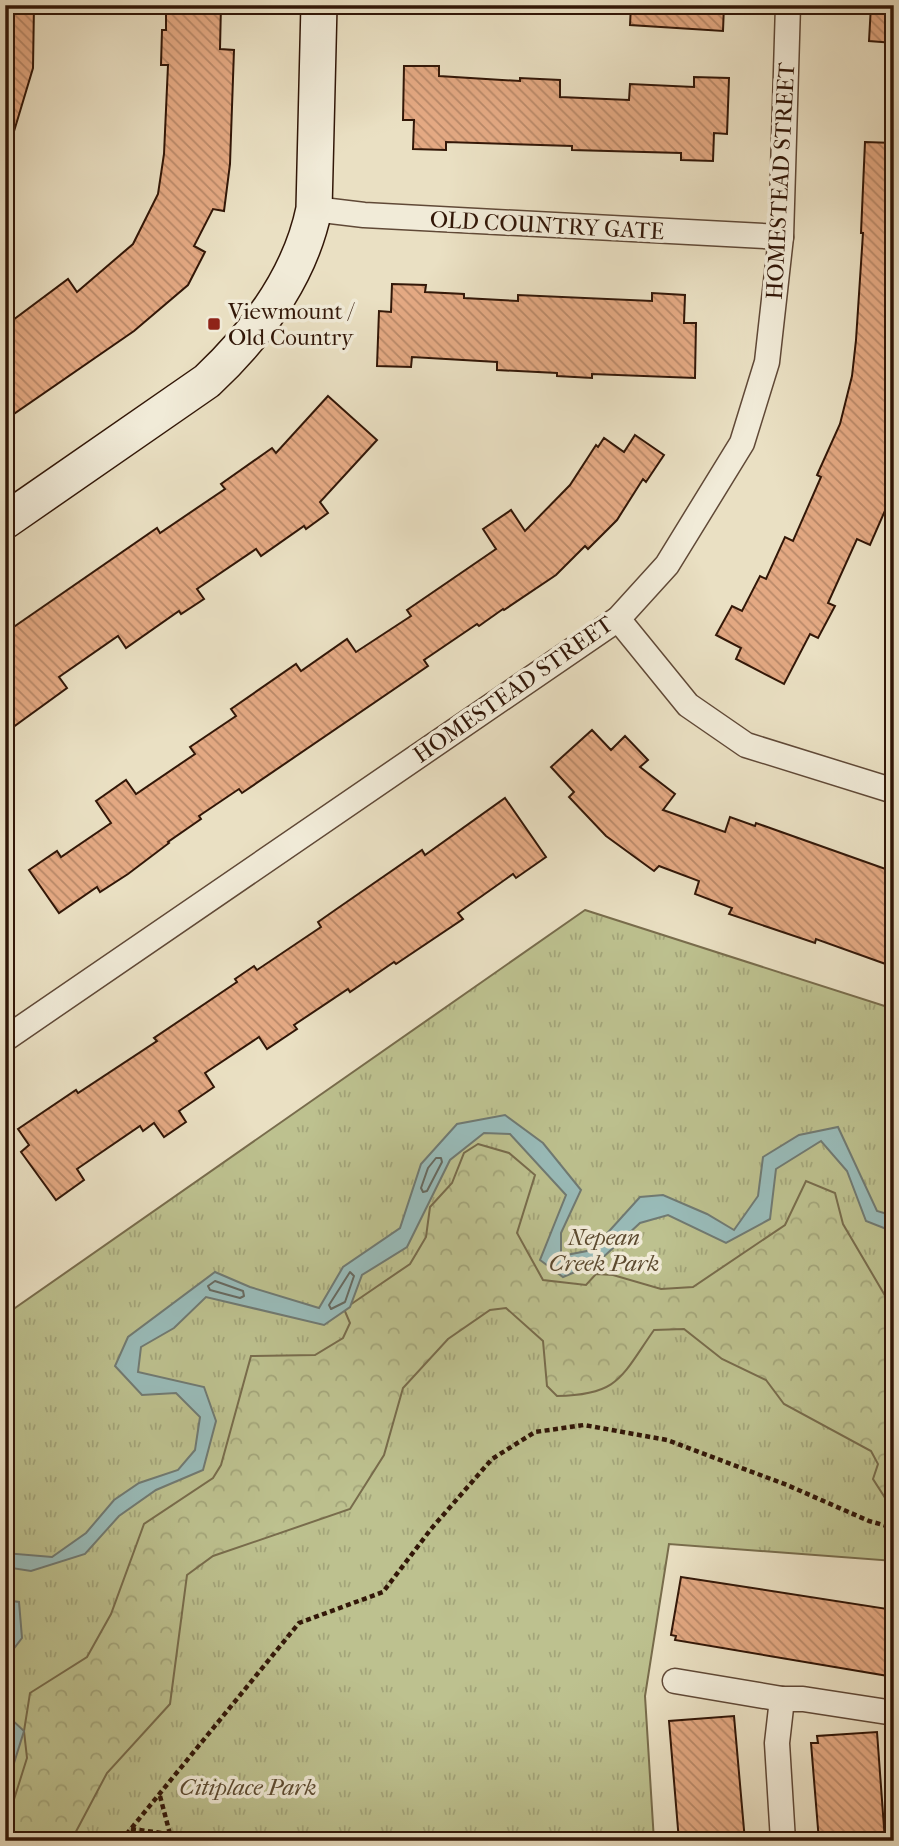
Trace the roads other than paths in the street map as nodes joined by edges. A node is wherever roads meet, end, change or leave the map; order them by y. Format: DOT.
graph roads {
  1 [pos="320,5"];
  2 [pos="788,5"];
  3 [pos="314,209"];
  4 [pos="781,237"];
  5 [pos="5,521"];
  6 [pos="618,618"];
  7 [pos="894,791"];
  8 [pos="5,1038"];
  9 [pos="675,1681"];
  10 [pos="782,1699"];
  11 [pos="894,1713"];
  12 [pos="783,1841"];
  1 -- 3 [label="street"];
  2 -- 4 [label="street, HOMESTEAD STREET"];
  3 -- 4 [label="street, OLD COUNTRY GATE"];
  3 -- 5 [label="street"];
  4 -- 6 [label="street, HOMESTEAD STREET"];
  6 -- 7 [label="street"];
  6 -- 8 [label="street, HOMESTEAD STREET"];
  9 -- 10 [label="street"];
  10 -- 11 [label="street"];
  10 -- 12 [label="street"];
}
